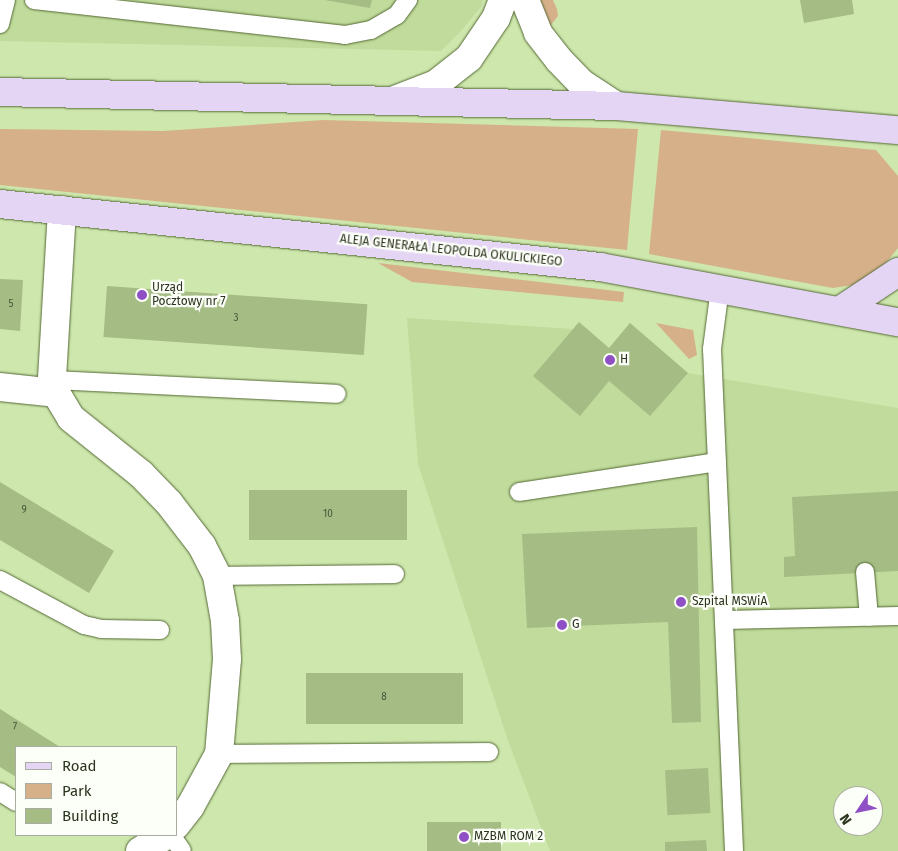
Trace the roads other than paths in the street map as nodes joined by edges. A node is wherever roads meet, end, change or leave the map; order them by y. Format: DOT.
graph roads {
  1 [pos="6,0"];
  2 [pos="34,0"];
  3 [pos="408,0"];
  4 [pos="503,0"];
  5 [pos="525,0"];
  6 [pos="0,24"];
  7 [pos="0,92"];
  8 [pos="392,101"];
  9 [pos="616,106"];
  10 [pos="886,129"];
  11 [pos="898,148"];
  12 [pos="0,204"];
  13 [pos="62,210"];
  14 [pos="898,272"];
  15 [pos="720,288"];
  16 [pos="841,310"];
  17 [pos="898,322"];
  18 [pos="54,386"];
  19 [pos="0,387"];
  20 [pos="337,394"];
  21 [pos="717,462"];
  22 [pos="519,492"];
  23 [pos="865,572"];
  24 [pos="395,574"];
  25 [pos="217,576"];
  26 [pos="0,580"];
  27 [pos="898,616"];
  28 [pos="869,617"];
  29 [pos="725,620"];
  30 [pos="160,630"];
  31 [pos="489,752"];
  32 [pos="219,754"];
  33 [pos="0,792"];
  34 [pos="15,801"];
  35 [pos="178,823"];
  36 [pos="167,836"];
  37 [pos="170,836"];
  38 [pos="140,851"];
  39 [pos="182,851"];
  40 [pos="734,851"];
  1 -- 6 [label="lane"];
  2 -- 3 [label="lane"];
  4 -- 8 [label="street"];
  5 -- 9 [label="street"];
  7 -- 8 [label="main road"];
  8 -- 9 [label="main road"];
  9 -- 10 [label="main road"];
  10 -- 11 [label="main road"];
  12 -- 13 [label="main road, ALEJA GENERAŁA LEOPOLDA OKULICKIEGO"];
  13 -- 15 [label="main road, ALEJA GENERAŁA LEOPOLDA OKULICKIEGO"];
  13 -- 18 [label="street"];
  14 -- 16 [label="main road"];
  15 -- 16 [label="main road, ALEJA GENERAŁA LEOPOLDA OKULICKIEGO"];
  15 -- 21 [label="lane"];
  16 -- 17 [label="main road, ALEJA GENERAŁA LEOPOLDA OKULICKIEGO"];
  18 -- 19 [label="street"];
  18 -- 20 [label="lane"];
  18 -- 25 [label="street"];
  21 -- 22 [label="lane"];
  21 -- 29 [label="lane"];
  23 -- 28 [label="lane"];
  24 -- 25 [label="lane"];
  25 -- 32 [label="street"];
  26 -- 30 [label="lane"];
  27 -- 28 [label="lane"];
  28 -- 29 [label="lane"];
  29 -- 40 [label="lane"];
  31 -- 32 [label="lane"];
  32 -- 35 [label="street"];
  33 -- 34 [label="lane"];
  36 -- 38 [label="street"];
  37 -- 39 [label="lane"];
}
